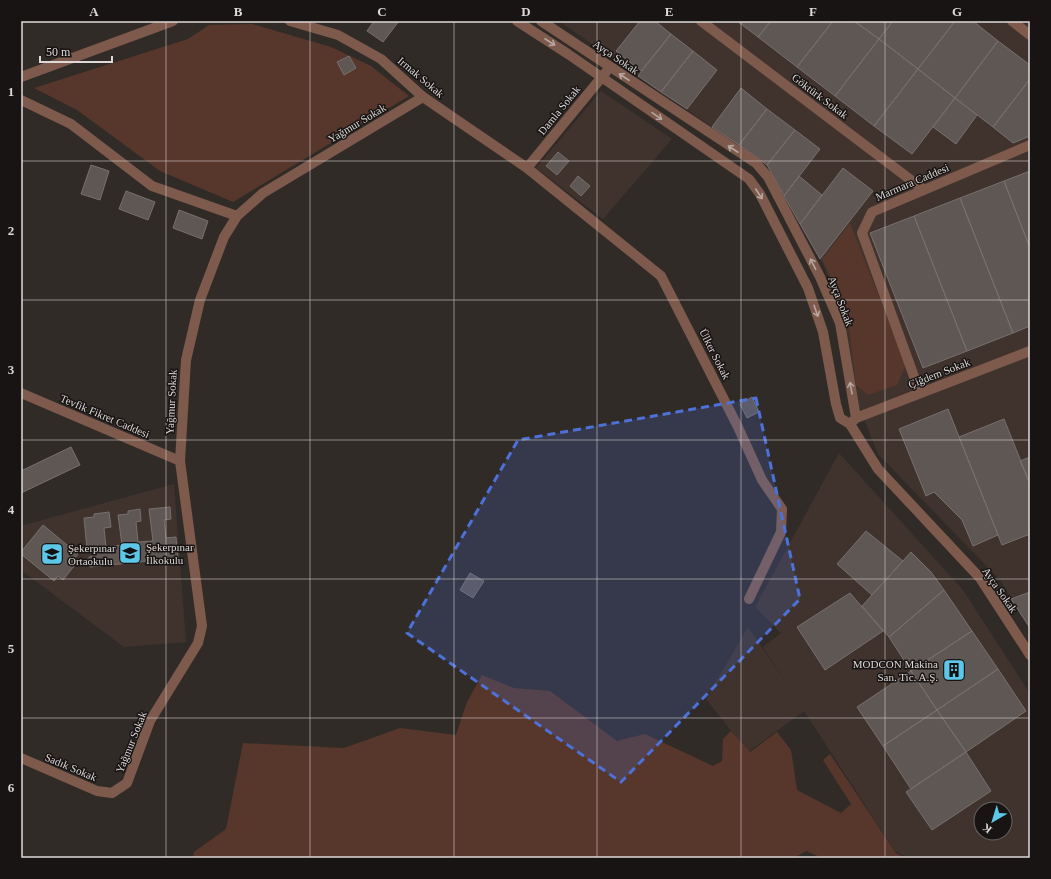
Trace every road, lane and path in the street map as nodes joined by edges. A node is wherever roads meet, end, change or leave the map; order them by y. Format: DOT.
graph roads {
  1 [pos="173,21"];
  2 [pos="290,21"];
  3 [pos="517,21"];
  4 [pos="541,21"];
  5 [pos="701,21"];
  6 [pos="1012,21"];
  7 [pos="1030,35"];
  8 [pos="610,67"];
  9 [pos="21,77"];
  10 [pos="602,77"];
  11 [pos="423,96"];
  12 [pos="21,100"];
  13 [pos="1030,145"];
  14 [pos="527,168"];
  15 [pos="924,190"];
  16 [pos="238,216"];
  17 [pos="1030,351"];
  18 [pos="21,393"];
  19 [pos="920,393"];
  20 [pos="853,421"];
  21 [pos="180,461"];
  22 [pos="750,599"];
  23 [pos="1030,655"];
  24 [pos="21,758"];
  25 [pos="112,793"];
  1 -- 9 [label="street"];
  2 -- 11 [label="street, Irmak Sokak"];
  3 -- 10 [label="street, one-way"];
  4 -- 8 [label="street, Ayça Sokak"];
  5 -- 15 [label="street, Göktürk Sokak"];
  6 -- 7 [label="street"];
  8 -- 10 [label="street, Damla Sokak"];
  20 -- 8 [label="street, Ayça Sokak, one-way"];
  10 -- 14 [label="street, Damla Sokak"];
  10 -- 20 [label="street, one-way"];
  11 -- 14 [label="street, Irmak Sokak"];
  11 -- 16 [label="street, Yağmur Sokak"];
  12 -- 16 [label="street"];
  13 -- 15 [label="street, Marmara Caddesi"];
  14 -- 22 [label="street, Ülker Sokak"];
  15 -- 19 [label="street, Marmara Caddesi"];
  16 -- 21 [label="street, Yağmur Sokak"];
  17 -- 19 [label="street, Çiğdem Sokak"];
  18 -- 21 [label="street, Tevfik Fikret Caddesi"];
  19 -- 20 [label="street, Çiğdem Sokak"];
  20 -- 23 [label="street, Ayça Sokak"];
  21 -- 25 [label="street, Yağmur Sokak"];
  24 -- 25 [label="street, Sadık Sokak"];
}
